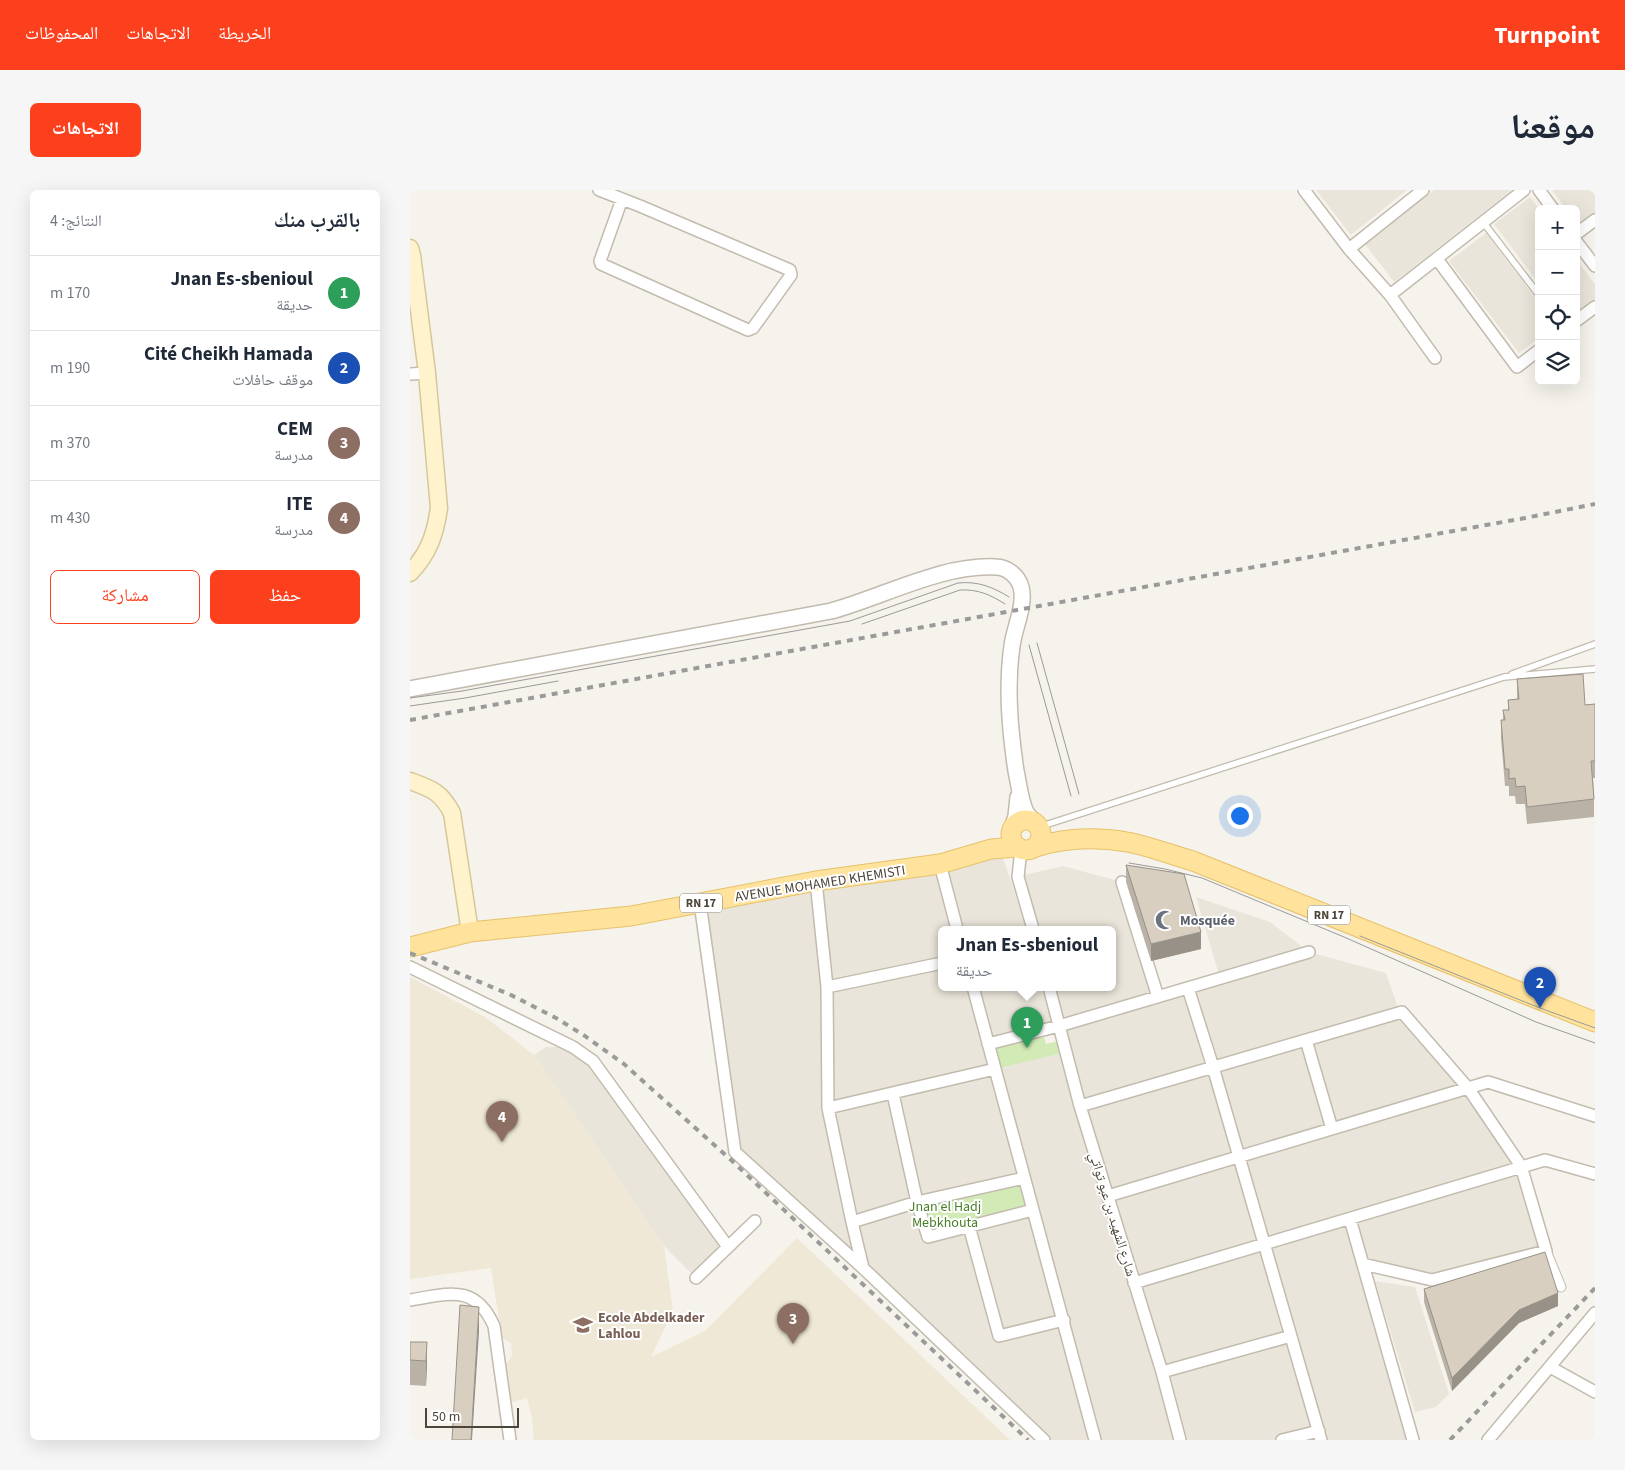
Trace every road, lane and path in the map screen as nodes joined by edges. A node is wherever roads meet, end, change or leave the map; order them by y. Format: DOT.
graph roads {
  1 [pos="599,190"];
  2 [pos="1304,190"];
  3 [pos="1423,190"];
  4 [pos="1524,190"];
  5 [pos="1539,190"];
  6 [pos="622,199"];
  7 [pos="1550,205"];
  8 [pos="1595,220"];
  9 [pos="1483,222"];
  10 [pos="1580,231"];
  11 [pos="1580,246"];
  12 [pos="1349,249"];
  13 [pos="411,253"];
  14 [pos="1436,258"];
  15 [pos="1595,266"];
  16 [pos="1535,290"];
  17 [pos="1390,296"];
  18 [pos="1595,307"];
  19 [pos="1580,318"];
  20 [pos="1535,353"];
  21 [pos="1434,358"];
  22 [pos="427,372"];
  23 [pos="410,374"];
  24 [pos="410,573"];
  25 [pos="1595,644"];
  26 [pos="1595,669"];
  27 [pos="1504,677"];
  28 [pos="410,689"];
  29 [pos="410,781"];
  30 [pos="1019,788"];
  31 [pos="1030,837"];
  32 [pos="940,864"];
  33 [pos="816,881"];
  34 [pos="1122,882"];
  35 [pos="700,903"];
  36 [pos="956,926"];
  37 [pos="1032,926"];
  38 [pos="470,932"];
  39 [pos="410,947"];
  40 [pos="1308,952"];
  41 [pos="938,964"];
  42 [pos="410,967"];
  43 [pos="827,987"];
  44 [pos="1188,988"];
  45 [pos="974,991"];
  46 [pos="1050,991"];
  47 [pos="1158,996"];
  48 [pos="1595,1022"];
  49 [pos="1060,1026"];
  50 [pos="1306,1040"];
  51 [pos="988,1044"];
  52 [pos="1213,1067"];
  53 [pos="995,1069"];
  54 [pos="1468,1088"];
  55 [pos="893,1094"];
  56 [pos="1080,1106"];
  57 [pos="828,1108"];
  58 [pos="1595,1116"];
  59 [pos="1332,1129"];
  60 [pos="1239,1157"];
  61 [pos="1521,1166"];
  62 [pos="1595,1174"];
  63 [pos="1024,1178"];
  64 [pos="1108,1196"];
  65 [pos="917,1202"];
  66 [pos="1032,1210"];
  67 [pos="1350,1219"];
  68 [pos="755,1221"];
  69 [pos="852,1222"];
  70 [pos="969,1226"];
  71 [pos="1264,1244"];
  72 [pos="728,1247"];
  73 [pos="1546,1251"];
  74 [pos="1363,1264"];
  75 [pos="863,1268"];
  76 [pos="696,1278"];
  77 [pos="1134,1283"];
  78 [pos="1561,1287"];
  79 [pos="410,1300"];
  80 [pos="1595,1313"];
  81 [pos="1064,1320"];
  82 [pos="1291,1336"];
  83 [pos="1550,1367"];
  84 [pos="1162,1372"];
  85 [pos="1595,1392"];
  86 [pos="1320,1436"];
  87 [pos="510,1440"];
  88 [pos="1044,1440"];
  89 [pos="1096,1440"];
  90 [pos="1180,1440"];
  91 [pos="1282,1440"];
  92 [pos="1413,1440"];
  93 [pos="1488,1440"];
  1 -- 6 [label="street"];
  2 -- 12 [label="street"];
  3 -- 12 [label="street"];
  4 -- 9 [label="street"];
  5 -- 7 [label="street"];
  6 -- 6 [label="street"];
  8 -- 10 [label="street"];
  9 -- 14 [label="street"];
  9 -- 16 [label="lane"];
  11 -- 15 [label="street"];
  12 -- 17 [label="street"];
  13 -- 22 [label="main road"];
  14 -- 17 [label="street"];
  14 -- 20 [label="street"];
  17 -- 21 [label="street"];
  18 -- 19 [label="street"];
  22 -- 23 [label="street"];
  22 -- 24 [label="main road"];
  25 -- 27 [label="lane"];
  26 -- 27 [label="lane"];
  27 -- 31 [label="lane"];
  28 -- 30 [label="street"];
  29 -- 38 [label="main road"];
  30 -- 31 [label="street"];
  30 -- 31 [label="street"];
  31 -- 32 [label="main road, AVENUE MOHAMED KHEMISTI / RN 17"];
  31 -- 37 [label="street"];
  31 -- 48 [label="main road, RN 17"];
  32 -- 33 [label="main road, AVENUE MOHAMED KHEMISTI / RN 17"];
  32 -- 36 [label="street"];
  33 -- 35 [label="main road, AVENUE MOHAMED KHEMISTI / RN 17"];
  33 -- 43 [label="street"];
  34 -- 47 [label="street"];
  35 -- 38 [label="main road, AVENUE MOHAMED KHEMISTI / RN 17"];
  35 -- 75 [label="street"];
  38 -- 39 [label="main road, AVENUE MOHAMED KHEMISTI / RN 17"];
  40 -- 44 [label="street"];
  41 -- 43 [label="street"];
  42 -- 72 [label="street"];
  43 -- 57 [label="street"];
  44 -- 47 [label="street"];
  44 -- 52 [label="street"];
  45 -- 51 [label="street"];
  46 -- 49 [label="street, شارع الشهيد بن عبو تواتي"];
  47 -- 49 [label="street"];
  49 -- 51 [label="street"];
  49 -- 56 [label="street, شارع الشهيد بن عبو تواتي"];
  50 -- 52 [label="street"];
  50 -- 54 [label="street"];
  50 -- 59 [label="street"];
  51 -- 53 [label="street"];
  52 -- 56 [label="street"];
  52 -- 60 [label="street"];
  53 -- 55 [label="street"];
  53 -- 63 [label="street"];
  54 -- 58 [label="street"];
  54 -- 59 [label="street"];
  54 -- 61 [label="street"];
  55 -- 57 [label="street"];
  55 -- 65 [label="street"];
  56 -- 64 [label="street, شارع الشهيد بن عبو تواتي"];
  57 -- 69 [label="street"];
  59 -- 60 [label="street"];
  60 -- 64 [label="street"];
  60 -- 71 [label="street"];
  61 -- 62 [label="street"];
  61 -- 67 [label="street"];
  61 -- 73 [label="street"];
  63 -- 65 [label="street"];
  63 -- 66 [label="street"];
  64 -- 77 [label="street, شارع الشهيد بن عبو تواتي"];
  65 -- 69 [label="street"];
  65 -- 70 [label="street"];
  66 -- 70 [label="street"];
  66 -- 81 [label="street"];
  67 -- 71 [label="street"];
  67 -- 74 [label="street"];
  68 -- 72 [label="street"];
  69 -- 75 [label="street"];
  70 -- 81 [label="street"];
  71 -- 77 [label="street"];
  71 -- 82 [label="street"];
  72 -- 76 [label="street"];
  73 -- 74 [label="street"];
  73 -- 78 [label="street"];
  74 -- 92 [label="street"];
  75 -- 88 [label="street"];
  77 -- 84 [label="street, شارع الشهيد بن عبو تواتي"];
  79 -- 87 [label="street"];
  80 -- 83 [label="street"];
  81 -- 89 [label="street"];
  82 -- 84 [label="street"];
  82 -- 86 [label="street"];
  83 -- 85 [label="street"];
  83 -- 93 [label="street"];
  84 -- 90 [label="street, شارع الشهيد بن عبو تواتي"];
  86 -- 91 [label="street"];
}
